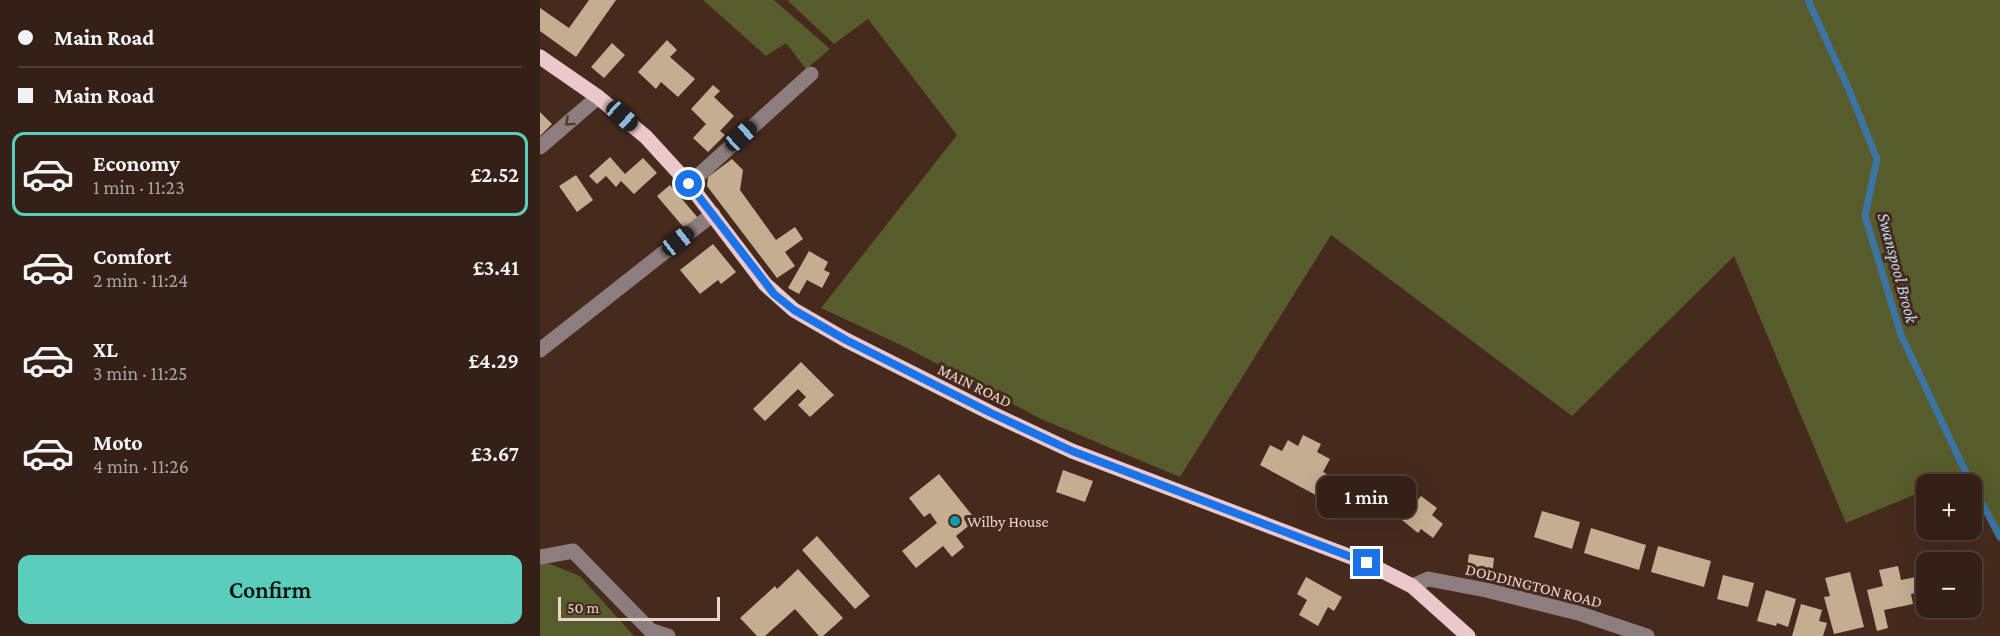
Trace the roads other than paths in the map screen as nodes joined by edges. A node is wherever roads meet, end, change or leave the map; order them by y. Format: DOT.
graph roads {
  1 [pos="540,57"];
  2 [pos="811,74"];
  3 [pos="598,97"];
  4 [pos="540,147"];
  5 [pos="689,184"];
  6 [pos="713,214"];
  7 [pos="540,350"];
  8 [pos="540,557"];
  9 [pos="1412,586"];
  10 [pos="668,636"];
  11 [pos="1468,636"];
  12 [pos="1647,636"];
  1 -- 3 [label="main road, MAIN ROAD"];
  2 -- 5 [label="street"];
  3 -- 4 [label="street, one-way"];
  3 -- 5 [label="main road, MAIN ROAD"];
  5 -- 6 [label="main road, MAIN ROAD"];
  6 -- 7 [label="street"];
  6 -- 9 [label="main road, MAIN ROAD"];
  8 -- 10 [label="street"];
  9 -- 11 [label="main road, MAIN ROAD"];
  9 -- 12 [label="street, DODDINGTON ROAD"];
}
